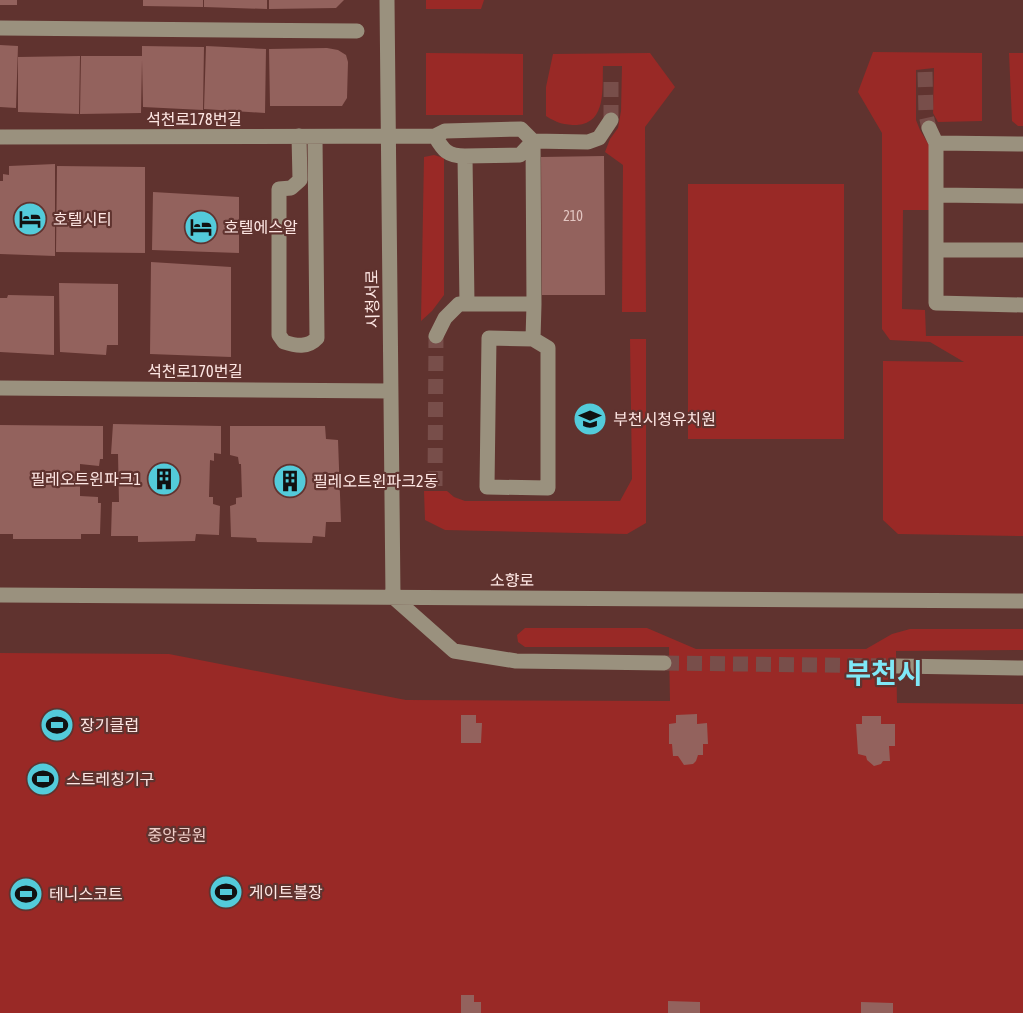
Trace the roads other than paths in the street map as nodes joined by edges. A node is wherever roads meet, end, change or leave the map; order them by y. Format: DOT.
graph roads {
  1 [pos="387,0"];
  2 [pos="0,28"];
  3 [pos="357,31"];
  4 [pos="611,120"];
  5 [pos="929,128"];
  6 [pos="388,136"];
  7 [pos="435,136"];
  8 [pos="0,137"];
  9 [pos="307,137"];
  10 [pos="533,141"];
  11 [pos="936,143"];
  12 [pos="1023,144"];
  13 [pos="465,156"];
  14 [pos="936,195"];
  15 [pos="1023,196"];
  16 [pos="936,249"];
  17 [pos="1023,250"];
  18 [pos="467,304"];
  19 [pos="534,304"];
  20 [pos="1023,305"];
  21 [pos="436,336"];
  22 [pos="533,339"];
  23 [pos="0,388"];
  24 [pos="390,391"];
  25 [pos="0,595"];
  26 [pos="393,597"];
  27 [pos="1023,601"];
  28 [pos="664,663"];
  29 [pos="897,666"];
  30 [pos="1023,668"];
  1 -- 6 [label="street, 시청서로"];
  2 -- 3 [label="street"];
  4 -- 10 [label="street"];
  5 -- 11 [label="street"];
  6 -- 7 [label="street, 석천로178번길"];
  6 -- 9 [label="street, 석천로178번길"];
  6 -- 24 [label="street, 시청서로"];
  7 -- 10 [label="street, 석천로178번길"];
  7 -- 13 [label="street"];
  8 -- 9 [label="street, 석천로178번길"];
  9 -- 9 [label="street"];
  10 -- 13 [label="street"];
  10 -- 19 [label="street"];
  11 -- 12 [label="street"];
  11 -- 14 [label="street"];
  13 -- 18 [label="street"];
  14 -- 15 [label="street"];
  14 -- 16 [label="street"];
  16 -- 17 [label="street"];
  16 -- 20 [label="street"];
  18 -- 19 [label="street"];
  18 -- 21 [label="street"];
  19 -- 22 [label="street"];
  22 -- 22 [label="street"];
  23 -- 24 [label="street, 석천로170번길"];
  24 -- 26 [label="street, 시청서로"];
  25 -- 26 [label="street, 소향로"];
  26 -- 27 [label="street, 소향로"];
  26 -- 28 [label="street"];
  29 -- 30 [label="street"];
}
